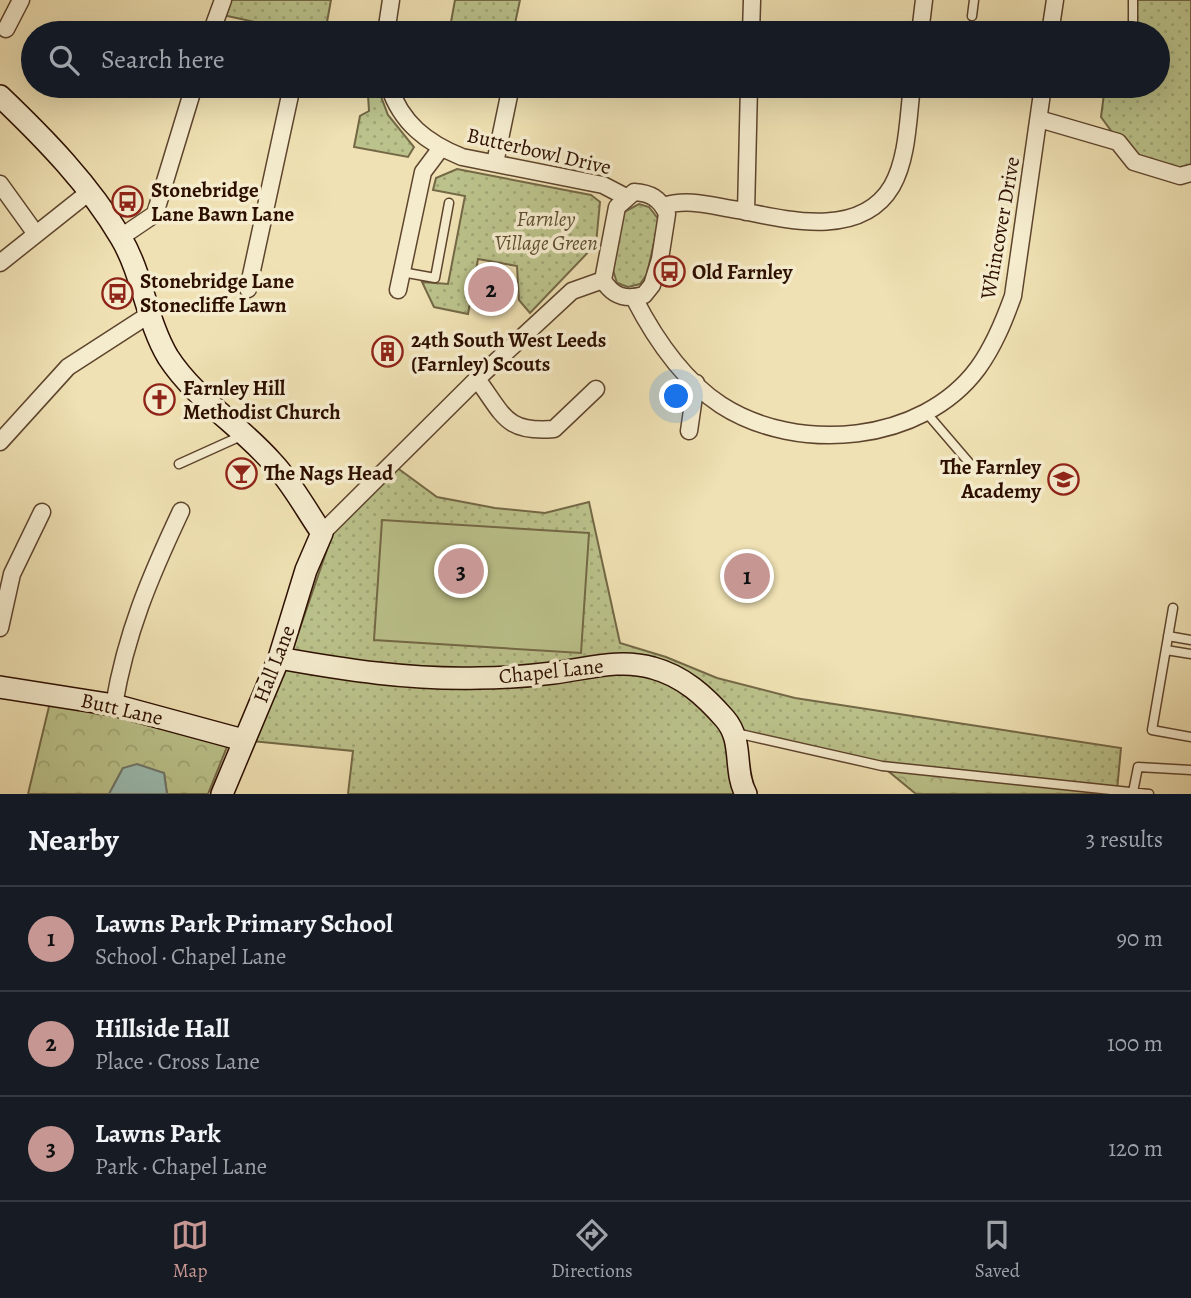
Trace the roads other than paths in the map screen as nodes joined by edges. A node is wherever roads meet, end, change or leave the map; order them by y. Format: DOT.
graph roads {
  1 [pos="21,0"];
  2 [pos="223,0"];
  3 [pos="391,0"];
  4 [pos="752,0"];
  5 [pos="924,0"];
  6 [pos="974,0"];
  7 [pos="1055,0"];
  8 [pos="1133,0"];
  9 [pos="972,16"];
  10 [pos="215,21"];
  11 [pos="388,21"];
  12 [pos="751,21"];
  13 [pos="921,21"];
  14 [pos="1052,21"];
  15 [pos="1133,21"];
  16 [pos="6,29"];
  17 [pos="0,96"];
  18 [pos="190,98"];
  19 [pos="289,98"];
  20 [pos="395,98"];
  21 [pos="509,98"];
  22 [pos="749,98"];
  23 [pos="910,98"];
  24 [pos="1042,98"];
  25 [pos="1039,119"];
  26 [pos="441,148"];
  27 [pos="495,163"];
  28 [pos="1191,173"];
  29 [pos="0,184"];
  30 [pos="88,193"];
  31 [pos="626,197"];
  32 [pos="449,202"];
  33 [pos="663,206"];
  34 [pos="746,212"];
  35 [pos="36,234"];
  36 [pos="121,237"];
  37 [pos="0,263"];
  38 [pos="402,272"];
  39 [pos="603,280"];
  40 [pos="248,289"];
  41 [pos="398,290"];
  42 [pos="634,298"];
  43 [pos="150,314"];
  44 [pos="477,379"];
  45 [pos="696,383"];
  46 [pos="596,389"];
  47 [pos="924,411"];
  48 [pos="689,431"];
  49 [pos="244,434"];
  50 [pos="0,442"];
  51 [pos="178,464"];
  52 [pos="972,466"];
  53 [pos="181,511"];
  54 [pos="43,512"];
  55 [pos="322,533"];
  56 [pos="1173,608"];
  57 [pos="0,628"];
  58 [pos="1168,636"];
  59 [pos="1191,640"];
  60 [pos="1166,650"];
  61 [pos="1191,654"];
  62 [pos="279,658"];
  63 [pos="0,687"];
  64 [pos="114,705"];
  65 [pos="736,733"];
  66 [pos="1191,736"];
  67 [pos="243,740"];
  68 [pos="1191,770"];
  69 [pos="1133,792"];
  70 [pos="222,794"];
  71 [pos="746,794"];
  72 [pos="1149,794"];
  1 -- 16 [label="street"];
  2 -- 10 [label="street"];
  3 -- 11 [label="street"];
  4 -- 12 [label="street"];
  5 -- 13 [label="street"];
  6 -- 9 [label="lane"];
  7 -- 14 [label="street"];
  8 -- 15 [label="lane"];
  17 -- 30 [label="street"];
  18 -- 36 [label="street"];
  19 -- 40 [label="street"];
  20 -- 26 [label="street, Butterbowl Drive"];
  21 -- 27 [label="street"];
  22 -- 34 [label="street"];
  23 -- 34 [label="street"];
  24 -- 25 [label="street, Whincover Drive"];
  25 -- 28 [label="street"];
  25 -- 47 [label="street, Whincover Drive"];
  26 -- 27 [label="street, Butterbowl Drive"];
  26 -- 38 [label="street"];
  27 -- 31 [label="street, Butterbowl Drive"];
  29 -- 35 [label="street"];
  30 -- 35 [label="street"];
  30 -- 36 [label="street"];
  31 -- 33 [label="street, Butterbowl Drive"];
  31 -- 39 [label="street"];
  32 -- 38 [label="lane"];
  33 -- 34 [label="street"];
  33 -- 42 [label="street"];
  35 -- 37 [label="street"];
  36 -- 43 [label="street"];
  38 -- 41 [label="street"];
  39 -- 42 [label="street"];
  39 -- 44 [label="street"];
  42 -- 45 [label="street, Whincover Drive"];
  43 -- 49 [label="street"];
  43 -- 50 [label="street"];
  44 -- 46 [label="street"];
  44 -- 55 [label="street"];
  45 -- 47 [label="street, Whincover Drive"];
  45 -- 48 [label="street"];
  47 -- 52 [label="lane"];
  49 -- 51 [label="lane"];
  49 -- 55 [label="street"];
  53 -- 64 [label="street"];
  54 -- 57 [label="street"];
  55 -- 62 [label="street, Hall Lane"];
  56 -- 58 [label="lane"];
  58 -- 59 [label="lane"];
  58 -- 60 [label="lane"];
  60 -- 61 [label="lane"];
  60 -- 66 [label="lane"];
  62 -- 65 [label="street, Chapel Lane"];
  62 -- 67 [label="street, Hall Lane"];
  63 -- 64 [label="street, Butt Lane"];
  64 -- 67 [label="street, Butt Lane"];
  65 -- 69 [label="lane"];
  65 -- 71 [label="street"];
  67 -- 70 [label="street, Hall Lane"];
  68 -- 69 [label="lane"];
  69 -- 72 [label="lane"];
}
